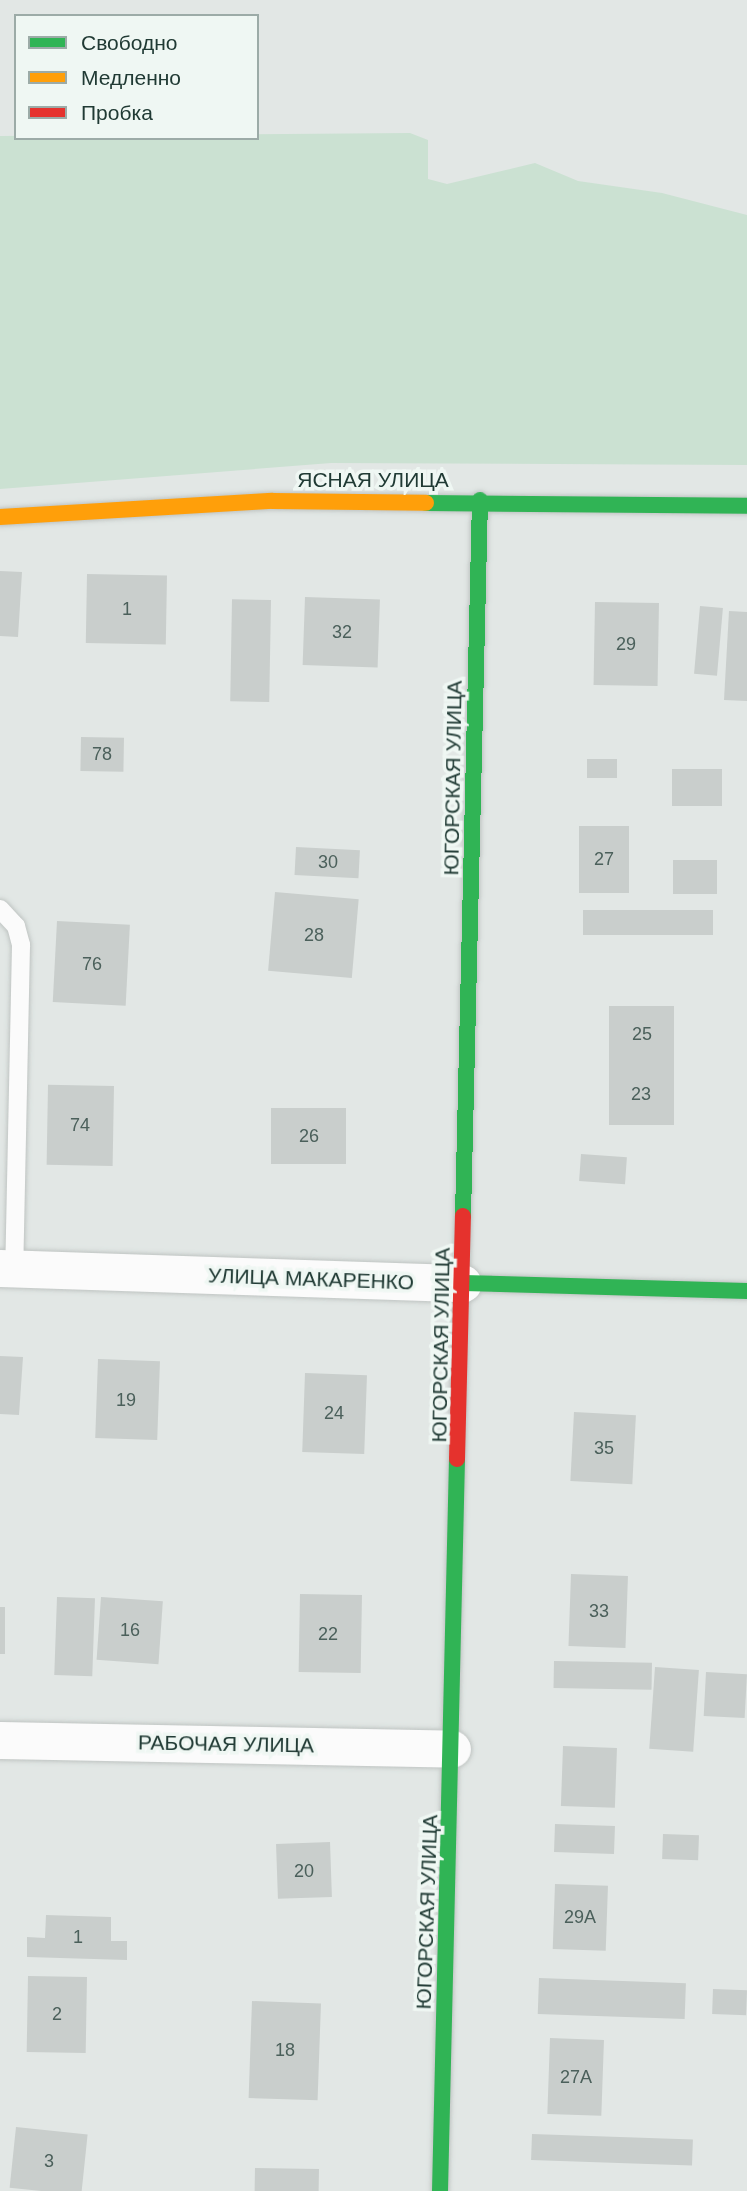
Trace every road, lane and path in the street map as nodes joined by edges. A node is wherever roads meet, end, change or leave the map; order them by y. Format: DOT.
graph roads {
  1 [pos="480,500"];
  2 [pos="747,506"];
  3 [pos="0,517"];
  4 [pos="0,909"];
  5 [pos="7,1269"];
  6 [pos="463,1283"];
  7 [pos="747,1291"];
  8 [pos="0,1740"];
  9 [pos="452,1749"];
  10 [pos="0,1757"];
  11 [pos="440,2191"];
  1 -- 2 [label="street, ЯСНАЯ УЛИЦА"];
  1 -- 3 [label="street, ЯСНАЯ УЛИЦА"];
  1 -- 6 [label="street, ЮГОРСКАЯ УЛИЦА"];
  4 -- 5 [label="lane"];
  5 -- 6 [label="street, УЛИЦА МАКАРЕНКО"];
  6 -- 7 [label="street, УЛИЦА МАКАРЕНКО"];
  6 -- 9 [label="street, ЮГОРСКАЯ УЛИЦА"];
  8 -- 9 [label="street, РАБОЧАЯ УЛИЦА"];
  8 -- 10 [label="street, РАБОЧАЯ УЛИЦА"];
  9 -- 11 [label="street, ЮГОРСКАЯ УЛИЦА"];
}
